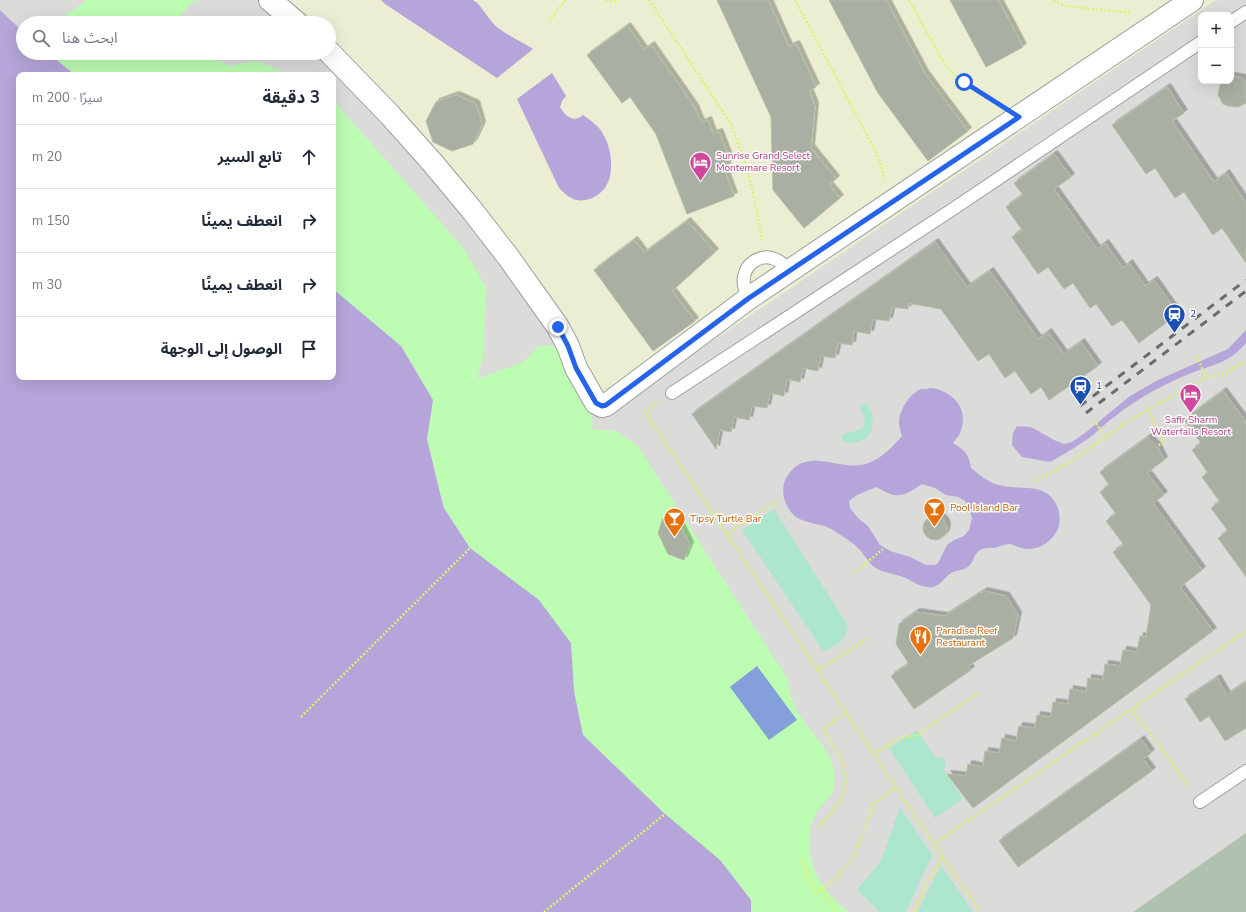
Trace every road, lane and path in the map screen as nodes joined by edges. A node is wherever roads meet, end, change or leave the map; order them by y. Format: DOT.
graph roads {
  1 [pos="270,0"];
  2 [pos="566,0"];
  3 [pos="606,0"];
  4 [pos="619,0"];
  5 [pos="648,0"];
  6 [pos="795,0"];
  7 [pos="909,0"];
  8 [pos="1054,0"];
  9 [pos="1192,0"];
  10 [pos="1246,12"];
  11 [pos="289,16"];
  12 [pos="1168,16"];
  13 [pos="549,20"];
  14 [pos="1234,20"];
  15 [pos="1198,44"];
  16 [pos="336,59"];
  17 [pos="1019,117"];
  18 [pos="885,207"];
  19 [pos="764,257"];
  20 [pos="789,272"];
  21 [pos="749,298"];
  22 [pos="1197,356"];
  23 [pos="1246,361"];
  24 [pos="1206,378"];
  25 [pos="672,393"];
  26 [pos="1148,410"];
  27 [pos="1094,420"];
  28 [pos="1105,437"];
  29 [pos="1157,446"];
  30 [pos="1035,482"];
  31 [pos="775,502"];
  32 [pos="727,534"];
  33 [pos="470,548"];
  34 [pos="884,549"];
  35 [pos="854,573"];
  36 [pos="1246,631"];
  37 [pos="869,638"];
  38 [pos="818,670"];
  39 [pos="978,693"];
  40 [pos="1130,710"];
  41 [pos="846,712"];
  42 [pos="301,717"];
  43 [pos="874,754"];
  44 [pos="1246,771"];
  45 [pos="896,788"];
  46 [pos="1200,802"];
  47 [pos="665,814"];
  48 [pos="818,827"];
  49 [pos="934,844"];
  50 [pos="943,856"];
  51 [pos="801,860"];
  52 [pos="822,889"];
  53 [pos="544,912"];
  54 [pos="836,912"];
  55 [pos="914,912"];
  56 [pos="981,912"];
  1 -- 11 [label="street"];
  2 -- 13 [label="path"];
  3 -- 4 [label="path"];
  5 -- 19 [label="path"];
  6 -- 18 [label="path"];
  7 -- 17 [label="path"];
  8 -- 12 [label="path"];
  9 -- 12 [label="street"];
  10 -- 14 [label="lane"];
  12 -- 17 [label="street"];
  15 -- 25 [label="lane"];
  16 -- 21 [label="street"];
  17 -- 18 [label="street"];
  18 -- 20 [label="street"];
  19 -- 20 [label="lane"];
  19 -- 21 [label="lane"];
  20 -- 21 [label="street"];
  22 -- 24 [label="path"];
  23 -- 24 [label="path"];
  24 -- 26 [label="path"];
  25 -- 32 [label="path"];
  26 -- 28 [label="path"];
  26 -- 29 [label="path"];
  27 -- 28 [label="path"];
  28 -- 30 [label="path"];
  31 -- 32 [label="path"];
  32 -- 38 [label="path"];
  33 -- 42 [label="path"];
  34 -- 35 [label="path"];
  36 -- 40 [label="path"];
  37 -- 38 [label="path"];
  38 -- 41 [label="path"];
  39 -- 43 [label="path"];
  40 -- 46 [label="path"];
  40 -- 49 [label="path"];
  41 -- 43 [label="path"];
  41 -- 48 [label="path"];
  43 -- 45 [label="path"];
  44 -- 46 [label="lane"];
  45 -- 49 [label="path"];
  45 -- 52 [label="path"];
  47 -- 53 [label="path"];
  49 -- 50 [label="path"];
  50 -- 55 [label="path"];
  50 -- 56 [label="path"];
  51 -- 52 [label="path"];
  52 -- 54 [label="path"];
}
